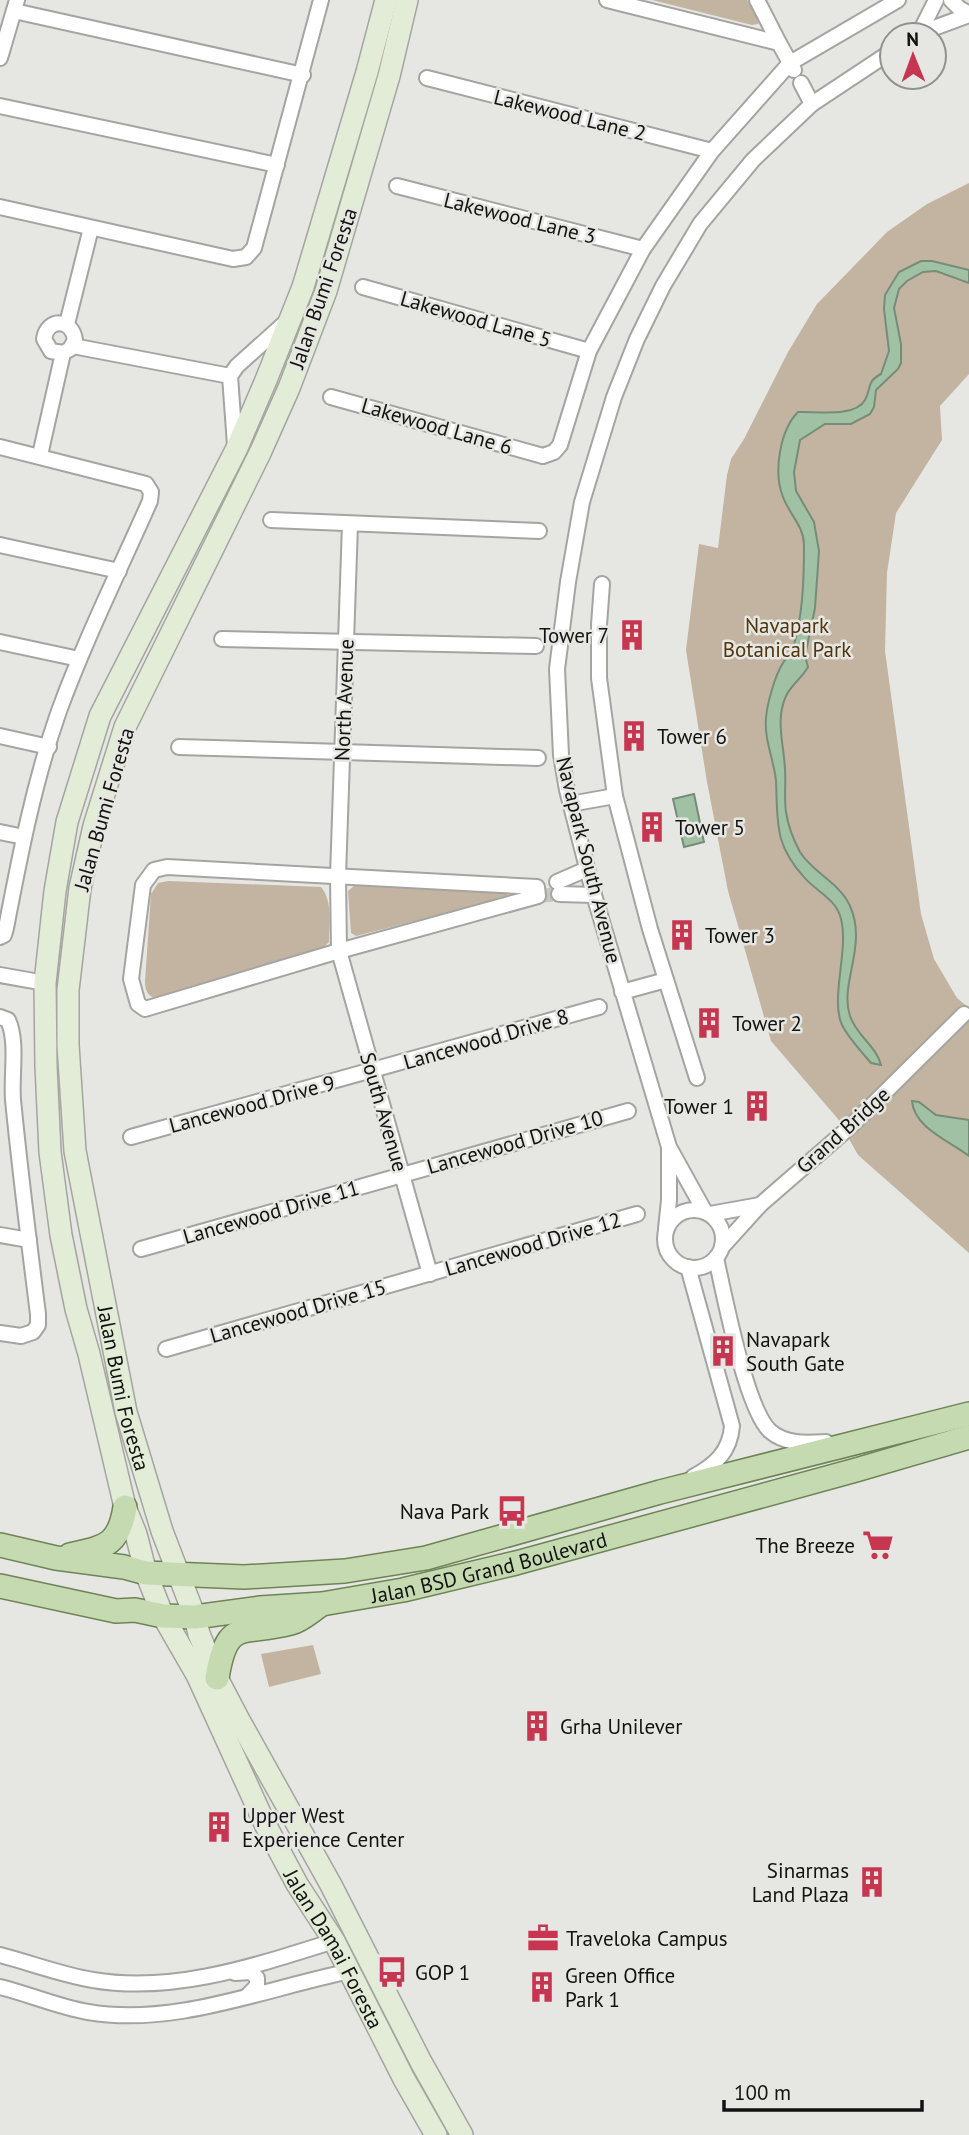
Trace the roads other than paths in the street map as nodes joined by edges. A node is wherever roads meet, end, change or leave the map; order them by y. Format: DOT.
graph roads {
  1 [pos="321,0"];
  2 [pos="386,0"];
  3 [pos="407,0"];
  4 [pos="607,0"];
  5 [pos="757,0"];
  6 [pos="898,0"];
  7 [pos="936,0"];
  8 [pos="951,0"];
  9 [pos="16,5"];
  10 [pos="969,14"];
  11 [pos="924,21"];
  12 [pos="948,22"];
  13 [pos="779,43"];
  14 [pos="0,58"];
  15 [pos="878,60"];
  16 [pos="368,72"];
  17 [pos="795,72"];
  18 [pos="303,75"];
  19 [pos="389,76"];
  20 [pos="427,78"];
  21 [pos="813,104"];
  22 [pos="0,106"];
  23 [pos="712,151"];
  24 [pos="277,165"];
  25 [pos="397,186"];
  26 [pos="0,207"];
  27 [pos="91,229"];
  28 [pos="643,249"];
  29 [pos="363,287"];
  30 [pos="291,317"];
  31 [pos="67,324"];
  32 [pos="68,349"];
  33 [pos="589,351"];
  34 [pos="230,376"];
  35 [pos="331,397"];
  36 [pos="0,447"];
  37 [pos="236,450"];
  38 [pos="40,455"];
  39 [pos="271,520"];
  40 [pos="350,524"];
  41 [pos="539,531"];
  42 [pos="0,545"];
  43 [pos="119,571"];
  44 [pos="602,584"];
  45 [pos="222,639"];
  46 [pos="0,642"];
  47 [pos="346,642"];
  48 [pos="536,646"];
  49 [pos="79,659"];
  50 [pos="100,716"];
  51 [pos="125,727"];
  52 [pos="0,736"];
  53 [pos="49,747"];
  54 [pos="179,747"];
  55 [pos="342,751"];
  56 [pos="538,758"];
  57 [pos="615,796"];
  58 [pos="570,804"];
  59 [pos="0,832"];
  60 [pos="24,837"];
  61 [pos="587,869"];
  62 [pos="338,876"];
  63 [pos="594,895"];
  64 [pos="0,937"];
  65 [pos="339,951"];
  66 [pos="0,975"];
  67 [pos="666,980"];
  68 [pos="45,983"];
  69 [pos="622,992"];
  70 [pos="599,1007"];
  71 [pos="964,1014"];
  72 [pos="0,1017"];
  73 [pos="372,1072"];
  74 [pos="697,1078"];
  75 [pos="628,1111"];
  76 [pos="0,1130"];
  77 [pos="16,1132"];
  78 [pos="131,1137"];
  79 [pos="669,1147"];
  80 [pos="401,1174"];
  81 [pos="760,1205"];
  82 [pos="708,1213"];
  83 [pos="637,1214"];
  84 [pos="666,1232"];
  85 [pos="0,1235"];
  86 [pos="29,1240"];
  87 [pos="141,1249"];
  88 [pos="719,1253"];
  89 [pos="688,1267"];
  90 [pos="430,1274"];
  91 [pos="731,1324"];
  92 [pos="706,1331"];
  93 [pos="0,1333"];
  94 [pos="166,1349"];
  95 [pos="743,1368"];
  96 [pos="718,1374"];
  97 [pos="969,1414"];
  98 [pos="883,1434"];
  99 [pos="969,1437"];
  100 [pos="660,1492"];
  101 [pos="125,1507"];
  102 [pos="0,1545"];
  103 [pos="57,1559"];
  104 [pos="146,1573"];
  105 [pos="179,1575"];
  106 [pos="0,1586"];
  107 [pos="322,1604"];
  108 [pos="163,1616"];
  109 [pos="195,1618"];
  110 [pos="217,1678"];
  111 [pos="334,1941"];
  112 [pos="0,1955"];
  113 [pos="351,1971"];
  114 [pos="213,1973"];
  115 [pos="0,1987"];
  116 [pos="248,1995"];
  117 [pos="436,2135"];
  118 [pos="463,2135"];
  1 -- 18 [label="street"];
  2 -- 16 [label="main road, Jalan Bumi Foresta"];
  3 -- 19 [label="main road, Jalan Bumi Foresta"];
  4 -- 13 [label="street"];
  5 -- 13 [label="street"];
  6 -- 17 [label="street"];
  7 -- 11 [label="street"];
  8 -- 10 [label="street"];
  9 -- 14 [label="street"];
  9 -- 18 [label="street"];
  10 -- 12 [label="street"];
  13 -- 17 [label="street"];
  15 -- 21 [label="street, Navapark South Avenue"];
  16 -- 19 [label="main road"];
  16 -- 30 [label="main road, Jalan Bumi Foresta"];
  17 -- 21 [label="street"];
  17 -- 23 [label="street"];
  18 -- 24 [label="street"];
  19 -- 51 [label="main road, Jalan Bumi Foresta"];
  20 -- 23 [label="street, Lakewood Lane 2"];
  21 -- 58 [label="street, Navapark South Avenue"];
  22 -- 24 [label="street"];
  23 -- 28 [label="street"];
  24 -- 27 [label="street"];
  25 -- 28 [label="street, Lakewood Lane 3"];
  26 -- 27 [label="street"];
  27 -- 31 [label="street"];
  28 -- 33 [label="street"];
  29 -- 33 [label="street, Lakewood Lane 5"];
  30 -- 34 [label="street"];
  30 -- 37 [label="main road, Jalan Bumi Foresta"];
  31 -- 32 [label="street"];
  31 -- 32 [label="street"];
  32 -- 34 [label="street"];
  32 -- 38 [label="street"];
  33 -- 35 [label="street, Lakewood Lane 6"];
  34 -- 37 [label="street"];
  36 -- 38 [label="street"];
  37 -- 50 [label="main road, Jalan Bumi Foresta"];
  38 -- 43 [label="street"];
  39 -- 40 [label="street"];
  40 -- 41 [label="street"];
  40 -- 47 [label="street, North Avenue"];
  42 -- 43 [label="street"];
  43 -- 49 [label="street"];
  44 -- 57 [label="street"];
  45 -- 47 [label="street"];
  46 -- 49 [label="street"];
  47 -- 48 [label="street"];
  47 -- 55 [label="street, North Avenue"];
  49 -- 53 [label="street"];
  50 -- 51 [label="main road"];
  50 -- 68 [label="main road, Jalan Bumi Foresta"];
  51 -- 105 [label="main road, Jalan Bumi Foresta"];
  52 -- 53 [label="street"];
  53 -- 60 [label="street"];
  54 -- 55 [label="street"];
  55 -- 56 [label="street"];
  55 -- 62 [label="street, North Avenue"];
  57 -- 58 [label="street"];
  57 -- 67 [label="street"];
  58 -- 61 [label="street, Navapark South Avenue"];
  59 -- 60 [label="street"];
  60 -- 64 [label="street"];
  61 -- 63 [label="street, Navapark South Avenue"];
  61 -- 63 [label="street"];
  62 -- 65 [label="street, North Avenue"];
  62 -- 65 [label="street"];
  62 -- 65 [label="street"];
  63 -- 69 [label="street, Navapark South Avenue"];
  65 -- 73 [label="street, South Avenue"];
  66 -- 68 [label="street"];
  67 -- 69 [label="street"];
  67 -- 74 [label="street"];
  68 -- 101 [label="main road, Jalan Bumi Foresta"];
  69 -- 79 [label="street, Navapark South Avenue"];
  70 -- 73 [label="street, Lancewood Drive 8"];
  71 -- 81 [label="street, Grand Bridge"];
  72 -- 77 [label="street"];
  73 -- 78 [label="street, Lancewood Drive 9"];
  73 -- 80 [label="street, South Avenue"];
  75 -- 80 [label="street, Lancewood Drive 10"];
  76 -- 77 [label="street"];
  77 -- 86 [label="street"];
  79 -- 82 [label="street, Navapark South Avenue"];
  79 -- 84 [label="street, Navapark South Avenue"];
  80 -- 87 [label="street, Lancewood Drive 11"];
  80 -- 90 [label="street, South Avenue"];
  81 -- 82 [label="street"];
  81 -- 88 [label="street, Grand Bridge"];
  82 -- 84 [label="street"];
  82 -- 88 [label="street"];
  83 -- 90 [label="street, Lancewood Drive 12"];
  84 -- 89 [label="street"];
  85 -- 86 [label="street"];
  86 -- 93 [label="street"];
  88 -- 89 [label="street"];
  88 -- 91 [label="street"];
  89 -- 92 [label="street"];
  90 -- 94 [label="street, Lancewood Drive 15"];
  91 -- 92 [label="street"];
  91 -- 95 [label="street"];
  92 -- 96 [label="street"];
  95 -- 96 [label="street"];
  95 -- 98 [label="street"];
  96 -- 100 [label="street"];
  97 -- 98 [label="main road, Jalan BSD Grand Boulevard"];
  98 -- 100 [label="main road, Jalan BSD Grand Boulevard"];
  99 -- 107 [label="main road, Jalan BSD Grand Boulevard"];
  100 -- 105 [label="main road, Jalan BSD Grand Boulevard"];
  101 -- 103 [label="main road"];
  101 -- 104 [label="main road, Jalan Bumi Foresta"];
  102 -- 103 [label="main road, Jalan BSD Grand Boulevard"];
  103 -- 104 [label="main road, Jalan BSD Grand Boulevard"];
  104 -- 105 [label="main road, Jalan BSD Grand Boulevard"];
  104 -- 108 [label="main road, Jalan Damai Foresta"];
  105 -- 109 [label="main road, Jalan Damai Foresta"];
  106 -- 108 [label="main road, Jalan BSD Grand Boulevard"];
  107 -- 109 [label="main road, Jalan BSD Grand Boulevard"];
  107 -- 110 [label="main road"];
  108 -- 109 [label="main road, Jalan BSD Grand Boulevard"];
  108 -- 111 [label="main road, Jalan Damai Foresta"];
  109 -- 110 [label="main road, Jalan Damai Foresta"];
  110 -- 118 [label="main road, Jalan Damai Foresta"];
  111 -- 113 [label="main road, Jalan Damai Foresta"];
  111 -- 114 [label="street"];
  112 -- 114 [label="street"];
  113 -- 116 [label="street"];
  113 -- 117 [label="main road, Jalan Damai Foresta"];
  114 -- 116 [label="street"];
  115 -- 116 [label="street"];
}
